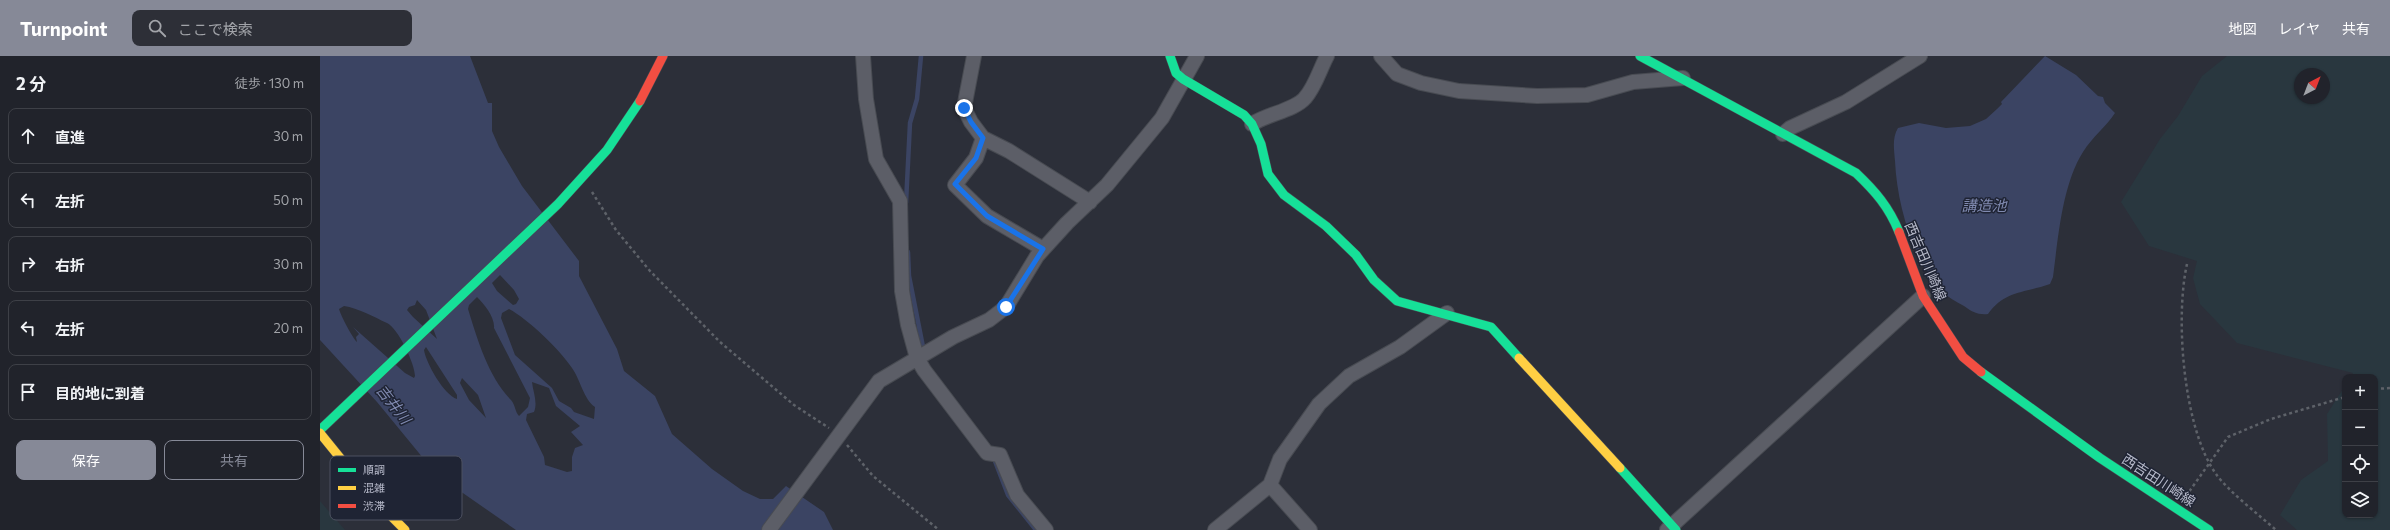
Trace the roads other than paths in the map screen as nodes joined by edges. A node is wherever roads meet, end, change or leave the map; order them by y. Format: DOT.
graph roads {
  1 [pos="663,56"];
  2 [pos="863,56"];
  3 [pos="974,56"];
  4 [pos="1170,56"];
  5 [pos="1197,56"];
  6 [pos="1327,56"];
  7 [pos="1381,56"];
  8 [pos="1640,56"];
  9 [pos="1920,56"];
  10 [pos="1683,78"];
  11 [pos="1183,79"];
  12 [pos="1252,124"];
  13 [pos="1782,134"];
  14 [pos="983,138"];
  15 [pos="1090,202"];
  16 [pos="1043,249"];
  17 [pos="1923,296"];
  18 [pos="1447,313"];
  19 [pos="917,358"];
  20 [pos="320,431"];
  21 [pos="338,456"];
  22 [pos="1270,486"];
  23 [pos="393,520"];
  24 [pos="1672,528"];
  25 [pos="405,530"];
  26 [pos="768,530"];
  27 [pos="1046,530"];
  28 [pos="1215,530"];
  29 [pos="1310,530"];
  30 [pos="2210,530"];
  1 -- 20 [label="street"];
  2 -- 19 [label="street"];
  3 -- 14 [label="street"];
  4 -- 11 [label="street"];
  5 -- 11 [label="street"];
  6 -- 12 [label="street"];
  7 -- 10 [label="street"];
  8 -- 10 [label="street, 西吉田川崎線"];
  9 -- 13 [label="street"];
  10 -- 13 [label="street, 西吉田川崎線"];
  11 -- 12 [label="street"];
  11 -- 15 [label="street"];
  12 -- 18 [label="street"];
  13 -- 17 [label="street, 西吉田川崎線"];
  14 -- 15 [label="street"];
  14 -- 16 [label="street"];
  15 -- 16 [label="street"];
  16 -- 19 [label="street"];
  17 -- 24 [label="street"];
  17 -- 30 [label="street, 西吉田川崎線"];
  18 -- 22 [label="street"];
  18 -- 24 [label="street"];
  19 -- 26 [label="street"];
  19 -- 27 [label="street"];
  20 -- 21 [label="street"];
  22 -- 28 [label="street"];
  22 -- 29 [label="street"];
  23 -- 25 [label="street"];
}
